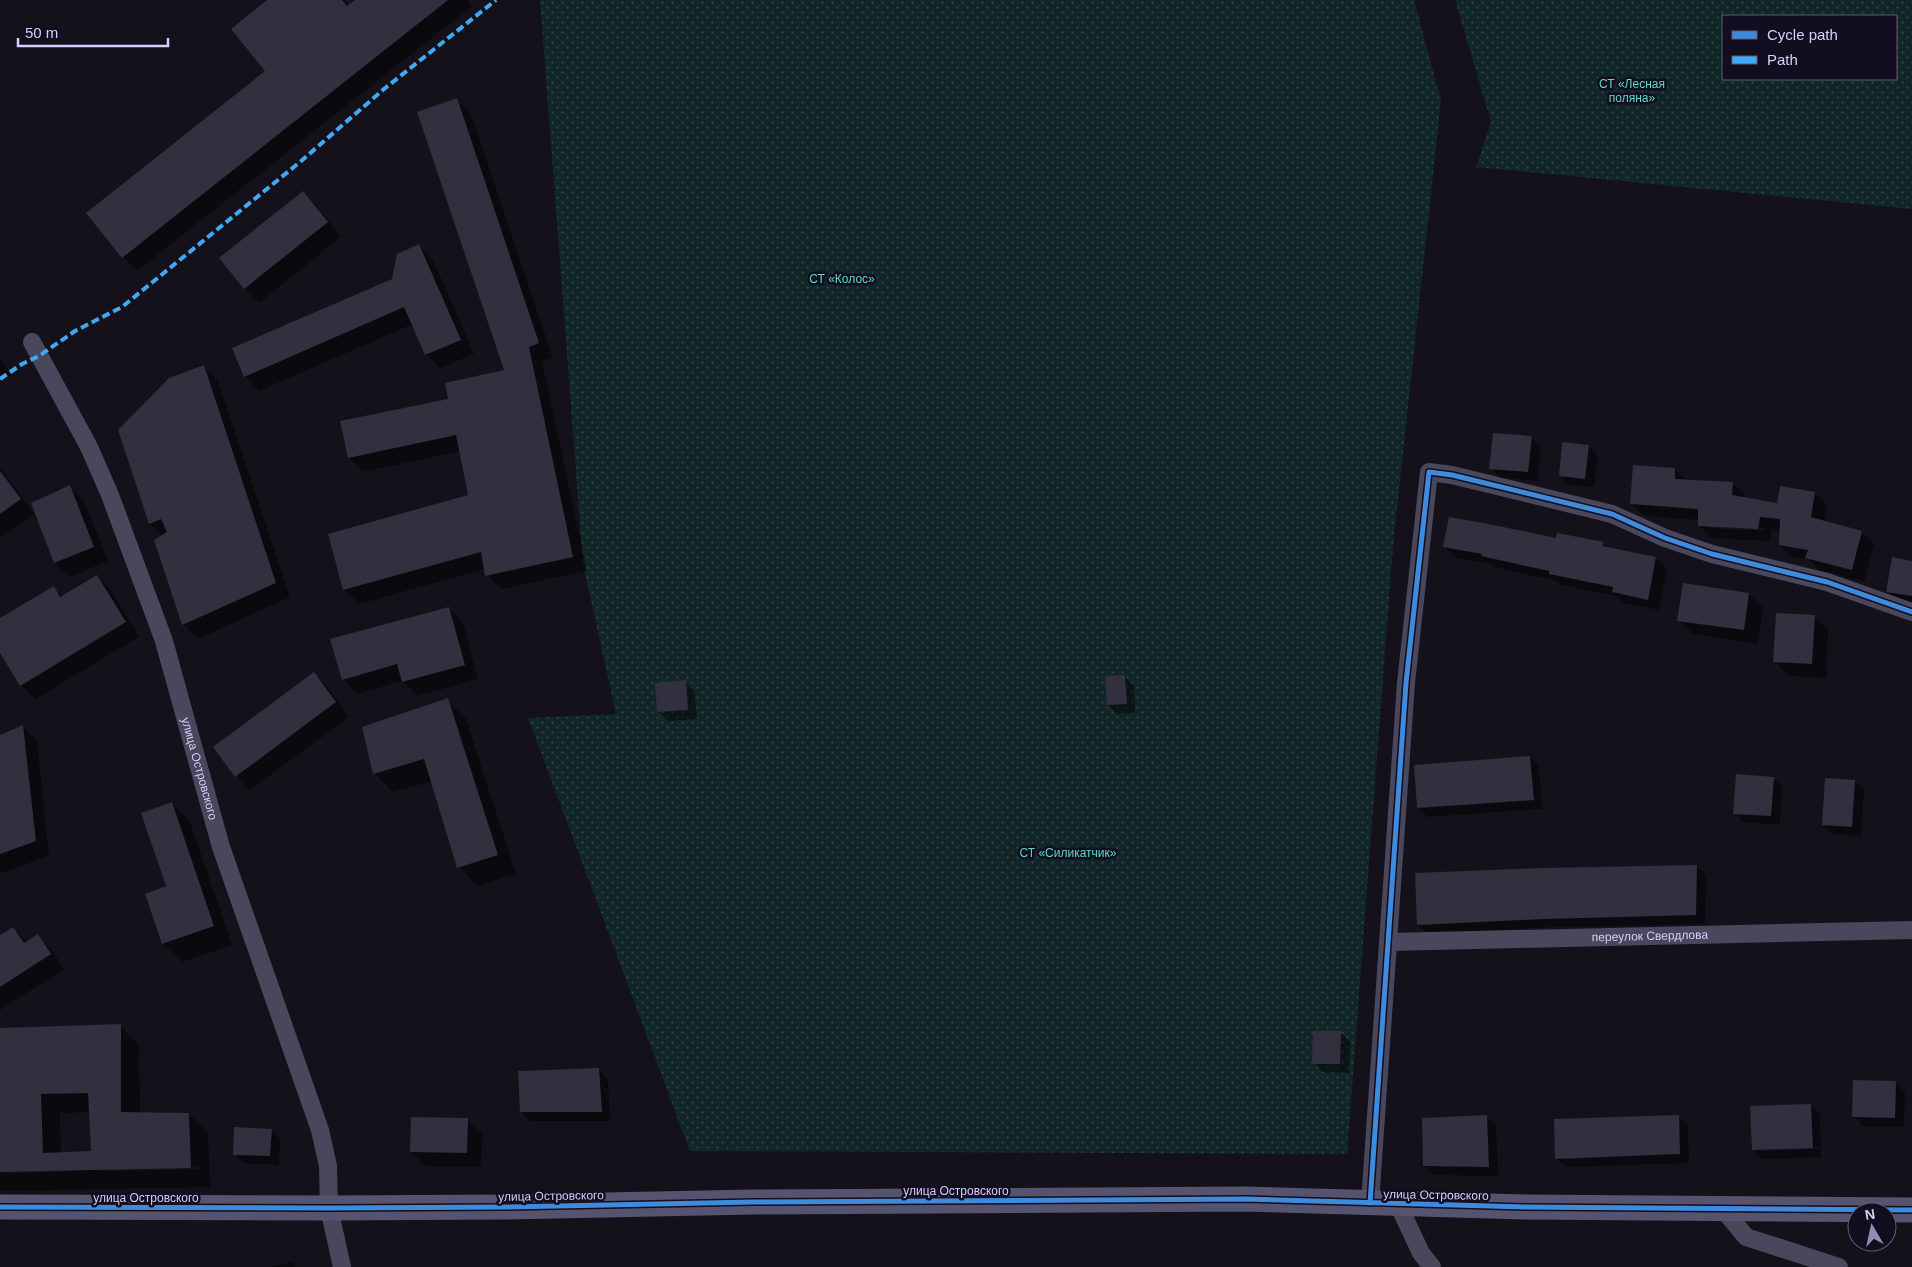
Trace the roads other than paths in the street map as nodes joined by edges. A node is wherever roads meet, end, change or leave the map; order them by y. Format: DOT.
graph roads {
  1 [pos="32,342"];
  2 [pos="1912,612"];
  3 [pos="1912,930"];
  4 [pos="1389,942"];
  5 [pos="1370,1203"];
  6 [pos="1398,1204"];
  7 [pos="0,1207"];
  8 [pos="329,1208"];
  9 [pos="1723,1209"];
  10 [pos="1912,1210"];
  11 [pos="342,1267"];
  12 [pos="1432,1267"];
  13 [pos="1839,1267"];
  1 -- 8 [label="street, улица Островского"];
  2 -- 4 [label="street"];
  3 -- 4 [label="street, переулок Свердлова"];
  4 -- 5 [label="street"];
  5 -- 6 [label="street, улица Островского"];
  5 -- 8 [label="street, улица Островского"];
  6 -- 9 [label="street, улица Островского"];
  6 -- 12 [label="street"];
  7 -- 8 [label="street, улица Островского"];
  8 -- 11 [label="street"];
  9 -- 10 [label="street, улица Островского"];
  9 -- 13 [label="street"];
}
